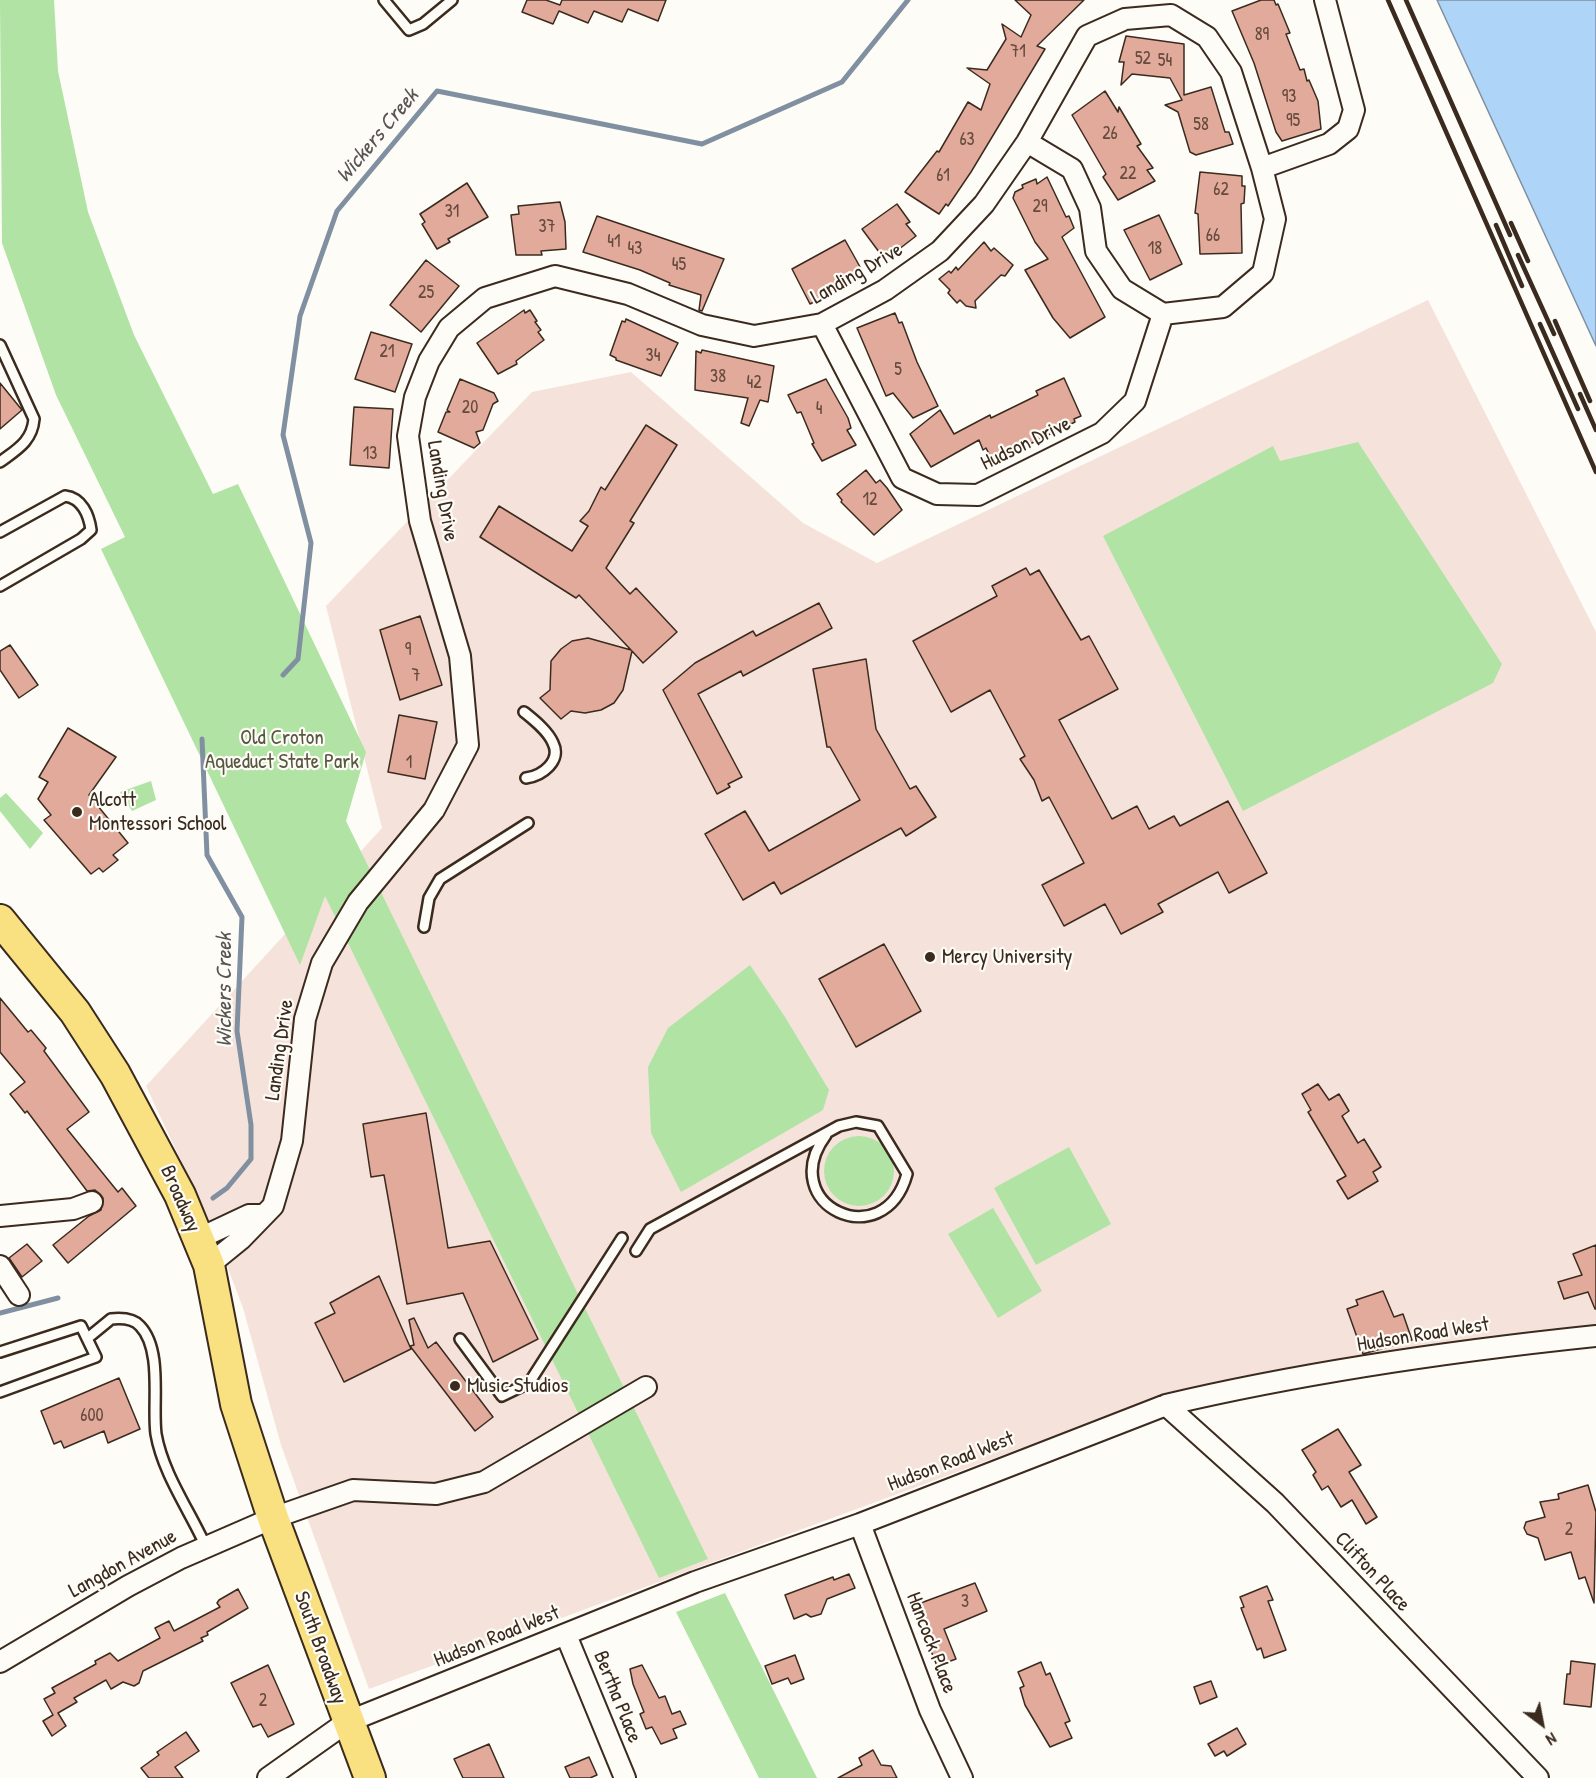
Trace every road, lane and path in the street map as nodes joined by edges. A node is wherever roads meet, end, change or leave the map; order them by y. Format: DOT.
graph roads {
  1 [pos="384,0"];
  2 [pos="452,0"];
  3 [pos="1325,0"];
  4 [pos="1027,142"];
  5 [pos="1262,168"];
  6 [pos="1163,314"];
  7 [pos="822,324"];
  8 [pos="0,345"];
  9 [pos="0,462"];
  10 [pos="0,532"];
  11 [pos="0,586"];
  12 [pos="524,712"];
  13 [pos="526,778"];
  14 [pos="528,823"];
  15 [pos="0,920"];
  16 [pos="424,927"];
  17 [pos="826,1135"];
  18 [pos="92,1202"];
  19 [pos="264,1215"];
  20 [pos="0,1216"];
  21 [pos="622,1238"];
  22 [pos="636,1251"];
  23 [pos="203,1252"];
  24 [pos="0,1266"];
  25 [pos="19,1295"];
  26 [pos="1596,1336"];
  27 [pos="89,1337"];
  28 [pos="460,1339"];
  29 [pos="0,1352"];
  30 [pos="646,1387"];
  31 [pos="0,1392"];
  32 [pos="1166,1405"];
  33 [pos="273,1518"];
  34 [pos="860,1524"];
  35 [pos="206,1547"];
  36 [pos="566,1635"];
  37 [pos="0,1662"];
  38 [pos="347,1722"];
  39 [pos="268,1778"];
  40 [pos="370,1778"];
  41 [pos="625,1778"];
  42 [pos="962,1778"];
  43 [pos="1538,1778"];
  1 -- 2 [label="lane"];
  3 -- 5 [label="street"];
  4 -- 5 [label="street, Landing Drive"];
  4 -- 6 [label="street"];
  4 -- 7 [label="street, Landing Drive"];
  5 -- 6 [label="street, Landing Drive"];
  6 -- 7 [label="street, Hudson Drive"];
  7 -- 19 [label="street, Landing Drive"];
  8 -- 9 [label="lane"];
  10 -- 11 [label="lane"];
  12 -- 13 [label="lane"];
  14 -- 16 [label="lane"];
  15 -- 23 [label="main road, Broadway"];
  17 -- 17 [label="lane"];
  17 -- 22 [label="lane"];
  18 -- 20 [label="street"];
  19 -- 23 [label="street, Landing Drive"];
  19 -- 23 [label="street"];
  21 -- 28 [label="lane"];
  23 -- 33 [label="main road, Broadway"];
  24 -- 25 [label="street"];
  26 -- 32 [label="street, Hudson Road West"];
  27 -- 29 [label="lane"];
  27 -- 31 [label="lane"];
  27 -- 35 [label="lane"];
  30 -- 33 [label="street, Langdon Avenue"];
  32 -- 34 [label="street, Hudson Road West"];
  32 -- 43 [label="street, Clifton Place"];
  33 -- 35 [label="street, Langdon Avenue"];
  33 -- 38 [label="main road, South Broadway"];
  34 -- 36 [label="street, Hudson Road West"];
  34 -- 42 [label="street, Hancock Place"];
  35 -- 37 [label="street, Langdon Avenue"];
  36 -- 38 [label="street, Hudson Road West"];
  36 -- 41 [label="street, Bertha Place"];
  38 -- 39 [label="street, Hudson Road West"];
  38 -- 40 [label="main road, South Broadway"];
}
